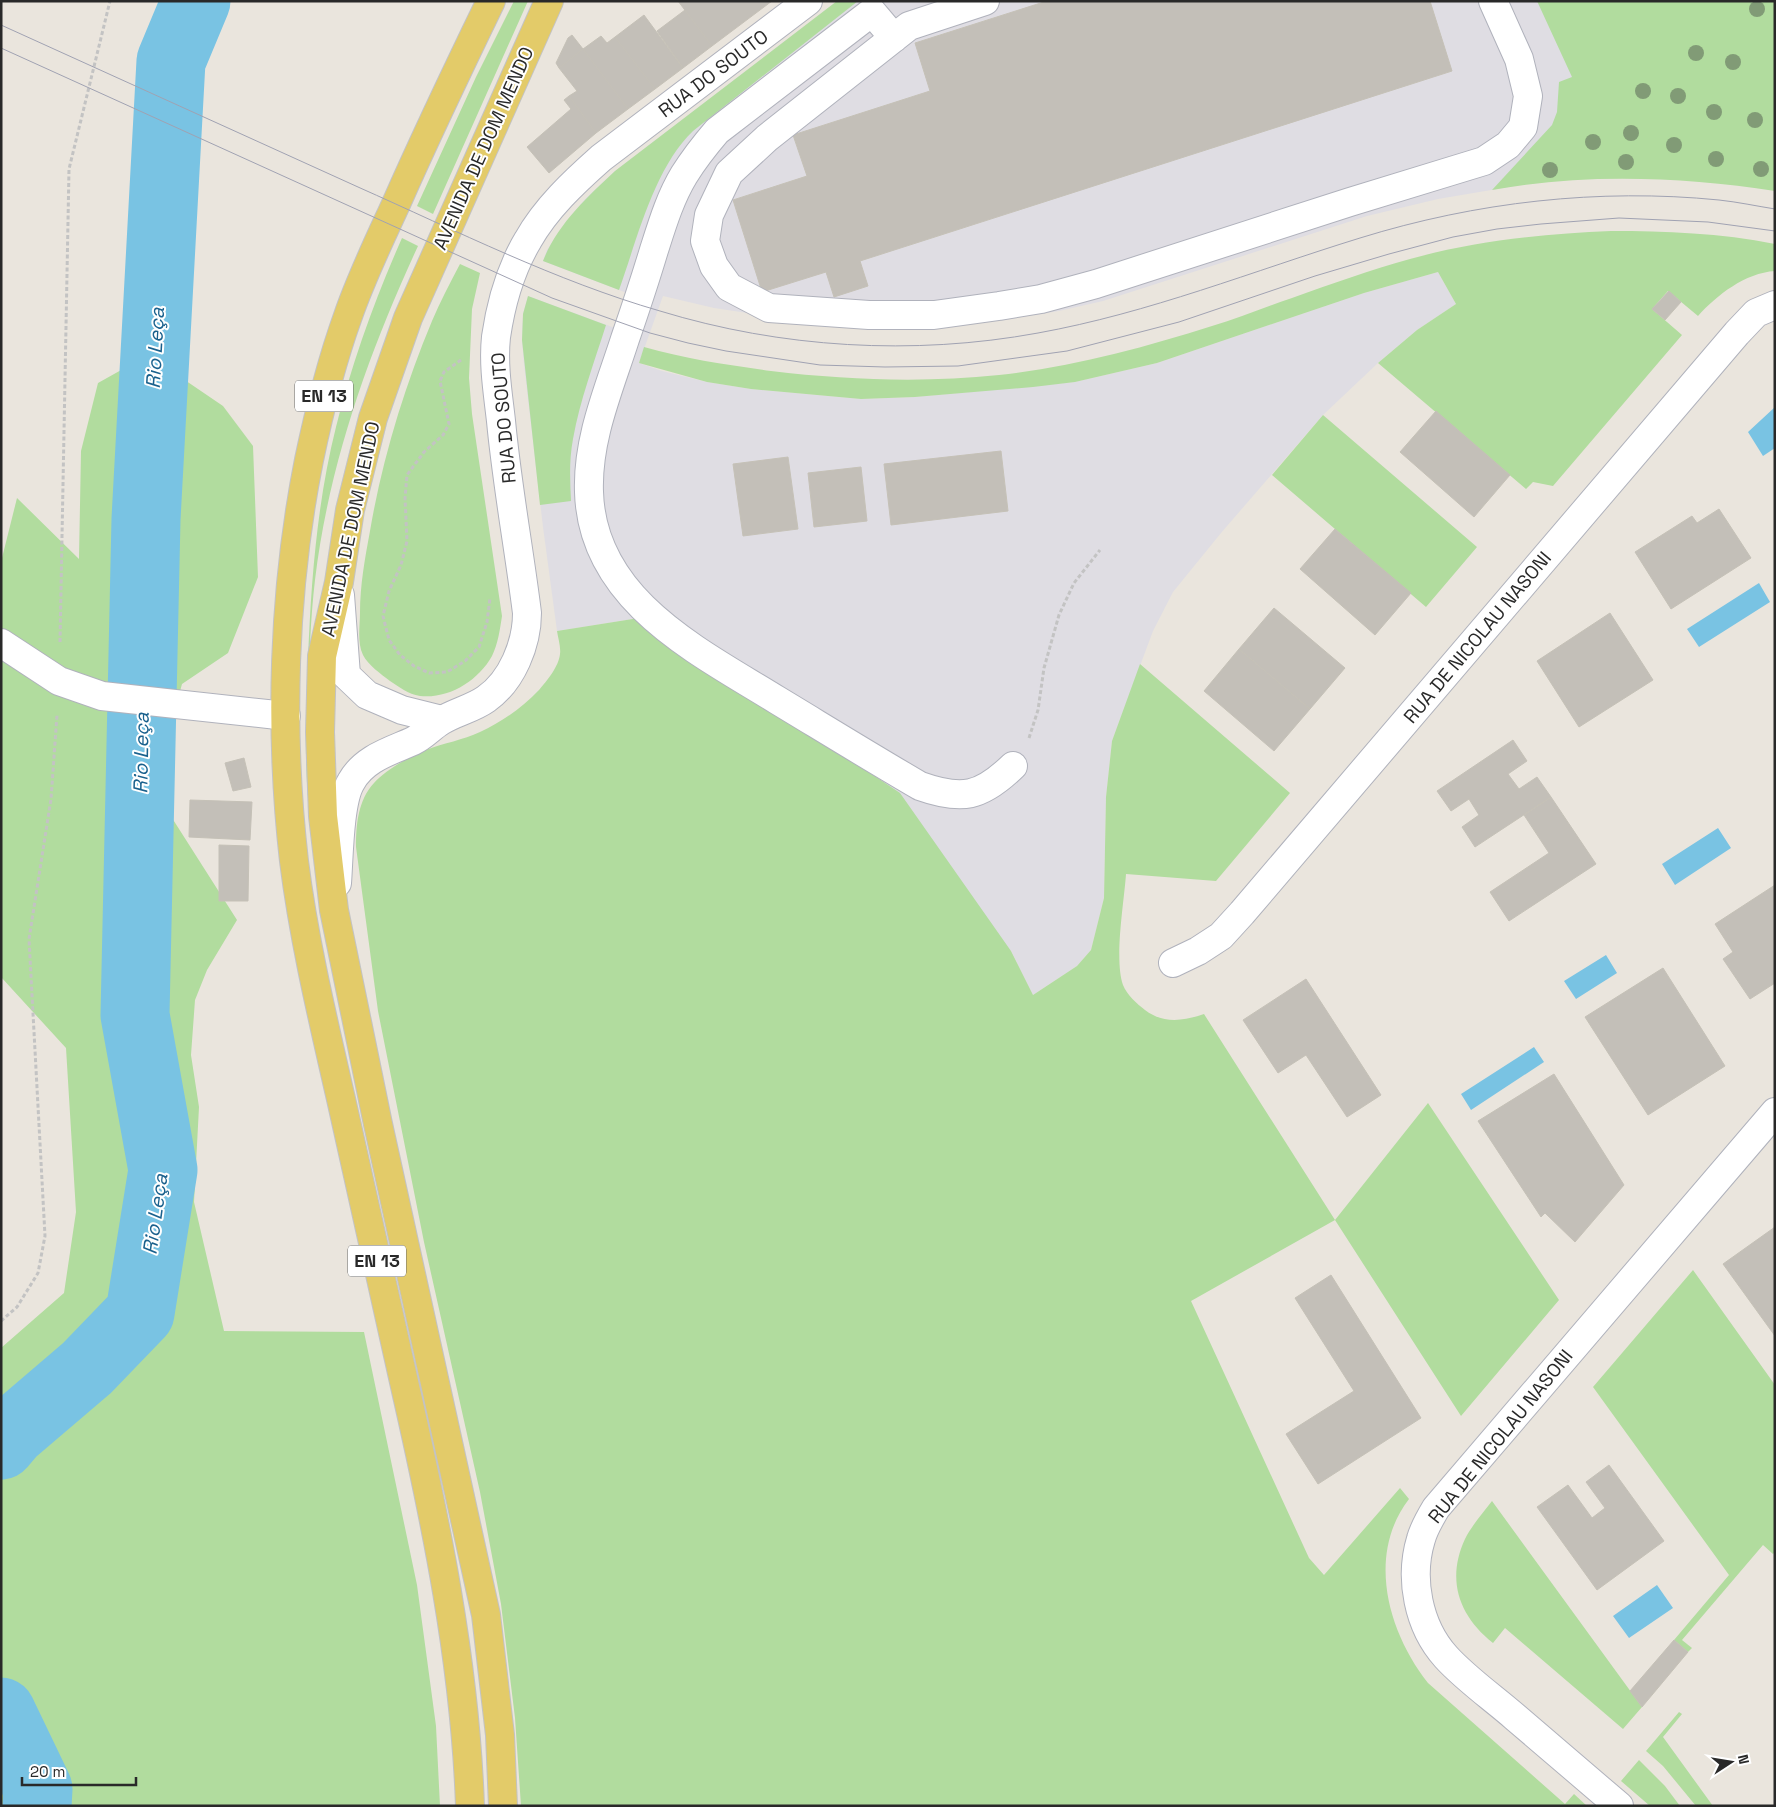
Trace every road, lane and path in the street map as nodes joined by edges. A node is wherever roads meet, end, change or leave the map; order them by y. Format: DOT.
graph roads {
  1 [pos="491,1"];
  2 [pos="549,1"];
  3 [pos="808,1"];
  4 [pos="985,1"];
  5 [pos="1493,1"];
  6 [pos="894,38"];
  7 [pos="1775,305"];
  8 [pos="496,339"];
  9 [pos="1100,550"];
  10 [pos="520,565"];
  11 [pos="339,582"];
  12 [pos="1,642"];
  13 [pos="286,716"];
  14 [pos="442,720"];
  15 [pos="1013,766"];
  16 [pos="334,910"];
  17 [pos="1173,963"];
  18 [pos="1775,1112"];
  19 [pos="470,1806"];
  20 [pos="503,1806"];
  21 [pos="1619,1806"];
  1 -- 13 [label="main road, AVENIDA DE DOM MENDO / EN 13"];
  2 -- 11 [label="main road, AVENIDA DE DOM MENDO / EN 13"];
  3 -- 8 [label="street, RUA DO SOUTO"];
  4 -- 6 [label="street"];
  5 -- 6 [label="street"];
  6 -- 15 [label="street"];
  7 -- 17 [label="street, RUA DE NICOLAU NASONI"];
  8 -- 10 [label="street, RUA DO SOUTO"];
  8 -- 10 [label="path"];
  9 -- 15 [label="path"];
  10 -- 14 [label="street, RUA DO SOUTO"];
  11 -- 14 [label="street"];
  11 -- 16 [label="main road, AVENIDA DE DOM MENDO / EN 13"];
  12 -- 13 [label="street"];
  13 -- 19 [label="main road, EN 13"];
  14 -- 16 [label="street, RUA DO SOUTO"];
  16 -- 20 [label="main road, EN 13"];
  18 -- 21 [label="street, RUA DE NICOLAU NASONI"];
}
